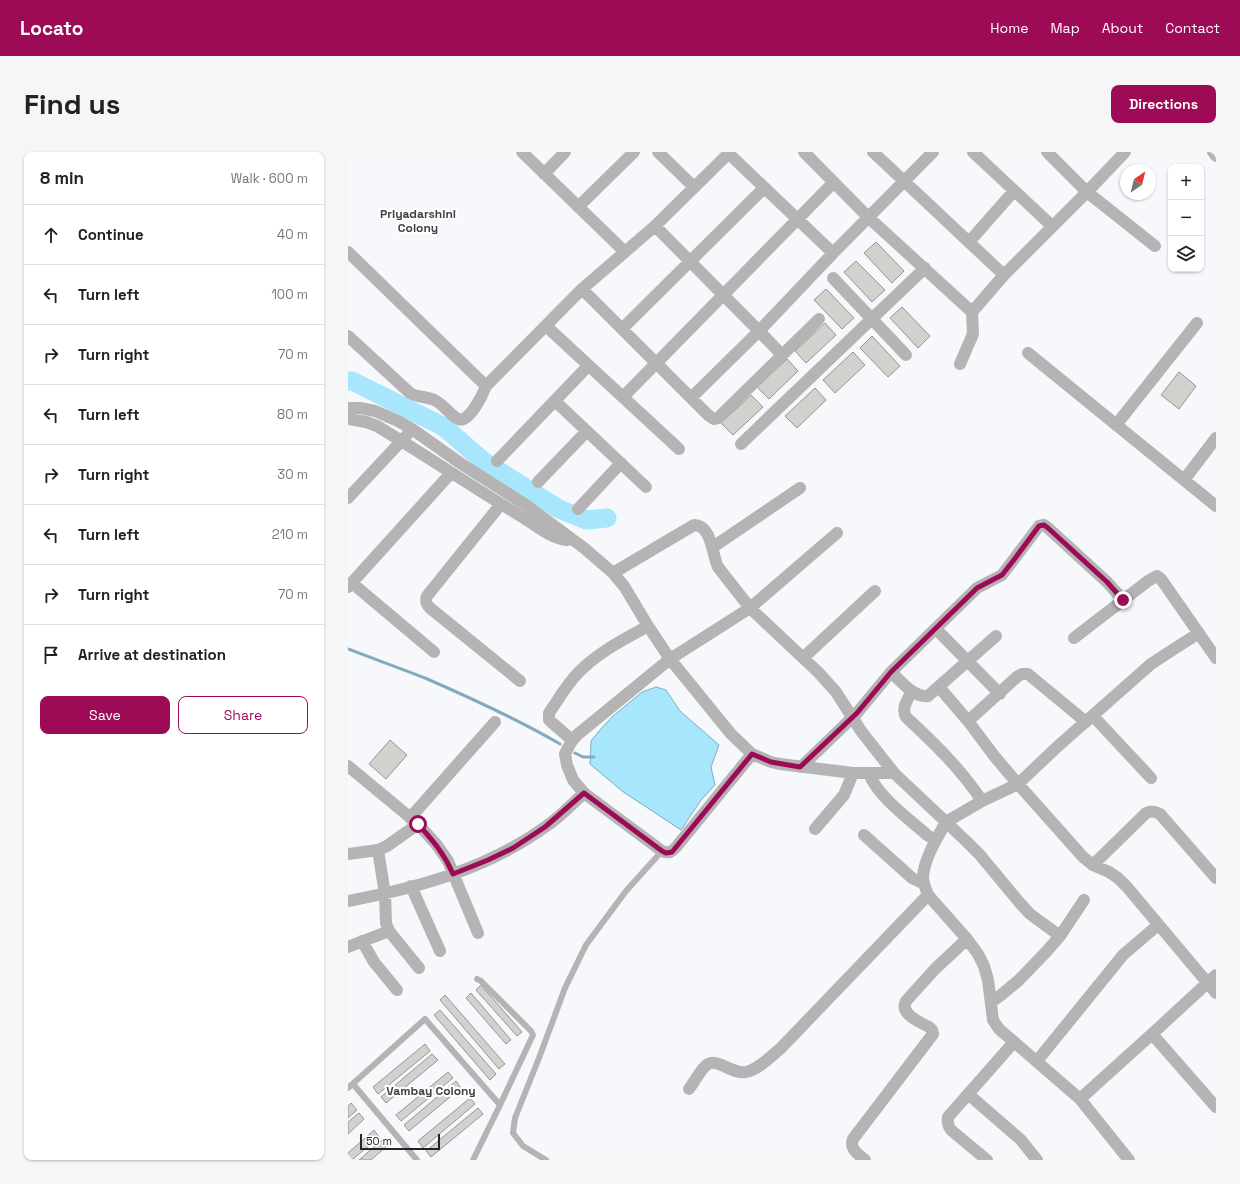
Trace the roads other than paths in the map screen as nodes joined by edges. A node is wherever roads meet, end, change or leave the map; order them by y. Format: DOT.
graph roads {
  1 [pos="522,152"];
  2 [pos="565,152"];
  3 [pos="634,152"];
  4 [pos="658,152"];
  5 [pos="729,152"];
  6 [pos="804,152"];
  7 [pos="873,152"];
  8 [pos="932,152"];
  9 [pos="973,152"];
  10 [pos="1213,152"];
  11 [pos="1048,153"];
  12 [pos="1123,153"];
  13 [pos="1216,156"];
  14 [pos="544,174"];
  15 [pos="903,181"];
  16 [pos="834,182"];
  17 [pos="694,187"];
  18 [pos="764,188"];
  19 [pos="1014,191"];
  20 [pos="1087,192"];
  21 [pos="578,207"];
  22 [pos="868,217"];
  23 [pos="798,220"];
  24 [pos="655,226"];
  25 [pos="1052,226"];
  26 [pos="969,242"];
  27 [pos="1155,246"];
  28 [pos="348,252"];
  29 [pos="626,252"];
  30 [pos="833,253"];
  31 [pos="691,261"];
  32 [pos="925,268"];
  33 [pos="1004,275"];
  34 [pos="833,278"];
  35 [pos="582,289"];
  36 [pos="724,295"];
  37 [pos="972,312"];
  38 [pos="819,319"];
  39 [pos="872,319"];
  40 [pos="1197,323"];
  41 [pos="546,326"];
  42 [pos="622,328"];
  43 [pos="759,331"];
  44 [pos="348,336"];
  45 [pos="1028,353"];
  46 [pos="782,355"];
  47 [pos="906,355"];
  48 [pos="656,362"];
  49 [pos="960,364"];
  50 [pos="588,366"];
  51 [pos="486,386"];
  52 [pos="623,397"];
  53 [pos="691,398"];
  54 [pos="555,401"];
  55 [pos="348,408"];
  56 [pos="348,419"];
  57 [pos="1116,425"];
  58 [pos="412,429"];
  59 [pos="588,432"];
  60 [pos="1216,438"];
  61 [pos="402,440"];
  62 [pos="741,444"];
  63 [pos="679,449"];
  64 [pos="497,461"];
  65 [pos="621,463"];
  66 [pos="451,473"];
  67 [pos="1184,480"];
  68 [pos="538,482"];
  69 [pos="646,487"];
  70 [pos="800,488"];
  71 [pos="348,498"];
  72 [pos="501,504"];
  73 [pos="1216,506"];
  74 [pos="578,509"];
  75 [pos="837,533"];
  76 [pos="573,540"];
  77 [pos="713,547"];
  78 [pos="613,573"];
  79 [pos="350,585"];
  80 [pos="875,591"];
  81 [pos="1123,600"];
  82 [pos="750,608"];
  83 [pos="648,626"];
  84 [pos="936,629"];
  85 [pos="1199,634"];
  86 [pos="996,636"];
  87 [pos="1074,638"];
  88 [pos="434,652"];
  89 [pos="803,658"];
  90 [pos="1216,658"];
  91 [pos="670,660"];
  92 [pos="968,662"];
  93 [pos="891,672"];
  94 [pos="520,681"];
  95 [pos="939,687"];
  96 [pos="912,691"];
  97 [pos="1000,694"];
  98 [pos="852,717"];
  99 [pos="1089,719"];
  100 [pos="968,721"];
  101 [pos="495,722"];
  102 [pos="572,740"];
  103 [pos="752,754"];
  104 [pos="348,766"];
  105 [pos="800,767"];
  106 [pos="894,772"];
  107 [pos="854,773"];
  108 [pos="869,773"];
  109 [pos="1151,778"];
  110 [pos="1018,784"];
  111 [pos="584,793"];
  112 [pos="982,801"];
  113 [pos="414,821"];
  114 [pos="946,822"];
  115 [pos="815,829"];
  116 [pos="864,835"];
  117 [pos="935,840"];
  118 [pos="378,850"];
  119 [pos="662,851"];
  120 [pos="348,854"];
  121 [pos="1093,865"];
  122 [pos="453,874"];
  123 [pos="1216,878"];
  124 [pos="411,886"];
  125 [pos="926,889"];
  126 [pos="385,894"];
  127 [pos="1084,900"];
  128 [pos="348,901"];
  129 [pos="1158,925"];
  130 [pos="389,931"];
  131 [pos="478,933"];
  132 [pos="1060,936"];
  133 [pos="966,939"];
  134 [pos="362,942"];
  135 [pos="348,947"];
  136 [pos="440,951"];
  137 [pos="419,968"];
  138 [pos="477,979"];
  139 [pos="1212,979"];
  140 [pos="397,990"];
  141 [pos="1216,993"];
  142 [pos="991,1002"];
  143 [pos="1152,1034"];
  144 [pos="1014,1042"];
  145 [pos="1037,1061"];
  146 [pos="350,1086"];
  147 [pos="689,1089"];
  148 [pos="968,1094"];
  149 [pos="1080,1099"];
  150 [pos="500,1105"];
  151 [pos="1216,1108"];
  152 [pos="417,1160"];
  153 [pos="473,1160"];
  154 [pos="546,1160"];
  155 [pos="865,1160"];
  156 [pos="987,1160"];
  157 [pos="1037,1160"];
  158 [pos="1129,1160"];
  1 -- 14 [label="street"];
  2 -- 14 [label="street"];
  3 -- 21 [label="street"];
  4 -- 17 [label="street"];
  5 -- 17 [label="street"];
  5 -- 18 [label="street"];
  6 -- 16 [label="street"];
  7 -- 15 [label="street"];
  8 -- 15 [label="street"];
  9 -- 19 [label="street"];
  10 -- 13 [label="street"];
  11 -- 20 [label="street"];
  12 -- 20 [label="street"];
  14 -- 21 [label="street"];
  15 -- 22 [label="street"];
  15 -- 26 [label="street"];
  16 -- 22 [label="street"];
  16 -- 23 [label="street"];
  17 -- 24 [label="street"];
  18 -- 23 [label="street"];
  18 -- 31 [label="street"];
  19 -- 25 [label="street"];
  19 -- 26 [label="street"];
  20 -- 25 [label="street"];
  20 -- 27 [label="street"];
  21 -- 29 [label="street"];
  22 -- 30 [label="street"];
  22 -- 32 [label="street"];
  23 -- 30 [label="street"];
  23 -- 36 [label="street"];
  24 -- 29 [label="street"];
  24 -- 31 [label="street"];
  25 -- 33 [label="street"];
  26 -- 33 [label="street"];
  28 -- 51 [label="street"];
  29 -- 35 [label="street"];
  30 -- 43 [label="street"];
  31 -- 36 [label="street"];
  31 -- 42 [label="street"];
  32 -- 37 [label="street"];
  32 -- 39 [label="street"];
  33 -- 37 [label="street"];
  34 -- 39 [label="street"];
  35 -- 41 [label="street"];
  35 -- 42 [label="street"];
  36 -- 43 [label="street"];
  36 -- 48 [label="street"];
  37 -- 49 [label="street"];
  38 -- 46 [label="street"];
  39 -- 47 [label="street"];
  39 -- 62 [label="street"];
  40 -- 57 [label="street"];
  41 -- 50 [label="street"];
  41 -- 51 [label="street"];
  42 -- 48 [label="street"];
  43 -- 46 [label="street"];
  43 -- 53 [label="street"];
  44 -- 51 [label="street"];
  45 -- 57 [label="street"];
  46 -- 53 [label="street"];
  48 -- 52 [label="street"];
  48 -- 53 [label="street"];
  50 -- 52 [label="street"];
  50 -- 54 [label="street"];
  52 -- 63 [label="street"];
  54 -- 59 [label="street"];
  54 -- 64 [label="street"];
  55 -- 58 [label="street"];
  56 -- 61 [label="street"];
  57 -- 67 [label="street"];
  58 -- 61 [label="street"];
  58 -- 76 [label="street"];
  59 -- 65 [label="street"];
  59 -- 68 [label="street"];
  60 -- 67 [label="street"];
  61 -- 66 [label="street"];
  61 -- 71 [label="street"];
  65 -- 69 [label="street"];
  65 -- 74 [label="street"];
  66 -- 72 [label="street"];
  66 -- 79 [label="street"];
  67 -- 73 [label="street"];
  70 -- 77 [label="street"];
  72 -- 76 [label="street"];
  72 -- 94 [label="street"];
  75 -- 82 [label="street"];
  76 -- 78 [label="street"];
  77 -- 78 [label="street"];
  77 -- 82 [label="street"];
  78 -- 83 [label="street"];
  79 -- 88 [label="street"];
  80 -- 89 [label="street"];
  81 -- 84 [label="street"];
  81 -- 85 [label="street"];
  81 -- 87 [label="street"];
  82 -- 89 [label="street"];
  82 -- 91 [label="street"];
  83 -- 91 [label="street"];
  83 -- 102 [label="street"];
  84 -- 92 [label="street"];
  84 -- 93 [label="street"];
  85 -- 90 [label="street"];
  85 -- 99 [label="street"];
  86 -- 92 [label="street"];
  89 -- 98 [label="street"];
  91 -- 102 [label="street"];
  91 -- 103 [label="street"];
  92 -- 95 [label="street"];
  92 -- 97 [label="street"];
  93 -- 96 [label="street"];
  93 -- 98 [label="street"];
  95 -- 96 [label="street"];
  95 -- 100 [label="street"];
  96 -- 112 [label="street"];
  97 -- 99 [label="street"];
  97 -- 100 [label="street"];
  98 -- 105 [label="street"];
  98 -- 106 [label="street"];
  99 -- 109 [label="street"];
  99 -- 110 [label="street"];
  100 -- 110 [label="street"];
  101 -- 113 [label="street"];
  102 -- 111 [label="street"];
  103 -- 105 [label="street"];
  103 -- 119 [label="street"];
  104 -- 113 [label="street"];
  105 -- 107 [label="street"];
  106 -- 108 [label="street"];
  106 -- 114 [label="street"];
  107 -- 108 [label="street"];
  107 -- 115 [label="street"];
  108 -- 117 [label="street"];
  110 -- 112 [label="street"];
  110 -- 121 [label="street"];
  111 -- 119 [label="street"];
  111 -- 122 [label="street"];
  112 -- 114 [label="street"];
  113 -- 118 [label="street"];
  113 -- 122 [label="street"];
  114 -- 117 [label="street"];
  114 -- 132 [label="street"];
  116 -- 125 [label="street"];
  117 -- 125 [label="street"];
  118 -- 120 [label="street"];
  118 -- 126 [label="street"];
  119 -- 154 [label="lane"];
  121 -- 123 [label="street"];
  121 -- 129 [label="street"];
  122 -- 124 [label="street"];
  122 -- 131 [label="street"];
  124 -- 126 [label="street"];
  124 -- 136 [label="street"];
  125 -- 133 [label="street"];
  125 -- 147 [label="street"];
  126 -- 128 [label="street"];
  126 -- 130 [label="street"];
  127 -- 132 [label="street"];
  129 -- 139 [label="street"];
  129 -- 145 [label="street"];
  130 -- 134 [label="street"];
  130 -- 137 [label="street"];
  132 -- 142 [label="street"];
  133 -- 142 [label="street"];
  133 -- 155 [label="street"];
  134 -- 135 [label="street"];
  134 -- 140 [label="street"];
  138 -- 150 [label="lane"];
  139 -- 141 [label="street"];
  139 -- 143 [label="street"];
  142 -- 144 [label="street"];
  143 -- 149 [label="street"];
  143 -- 151 [label="street"];
  144 -- 145 [label="street"];
  144 -- 148 [label="street"];
  145 -- 149 [label="street"];
  146 -- 150 [label="lane"];
  146 -- 152 [label="lane"];
  148 -- 156 [label="street"];
  148 -- 157 [label="street"];
  149 -- 158 [label="street"];
  150 -- 153 [label="lane"];
}
